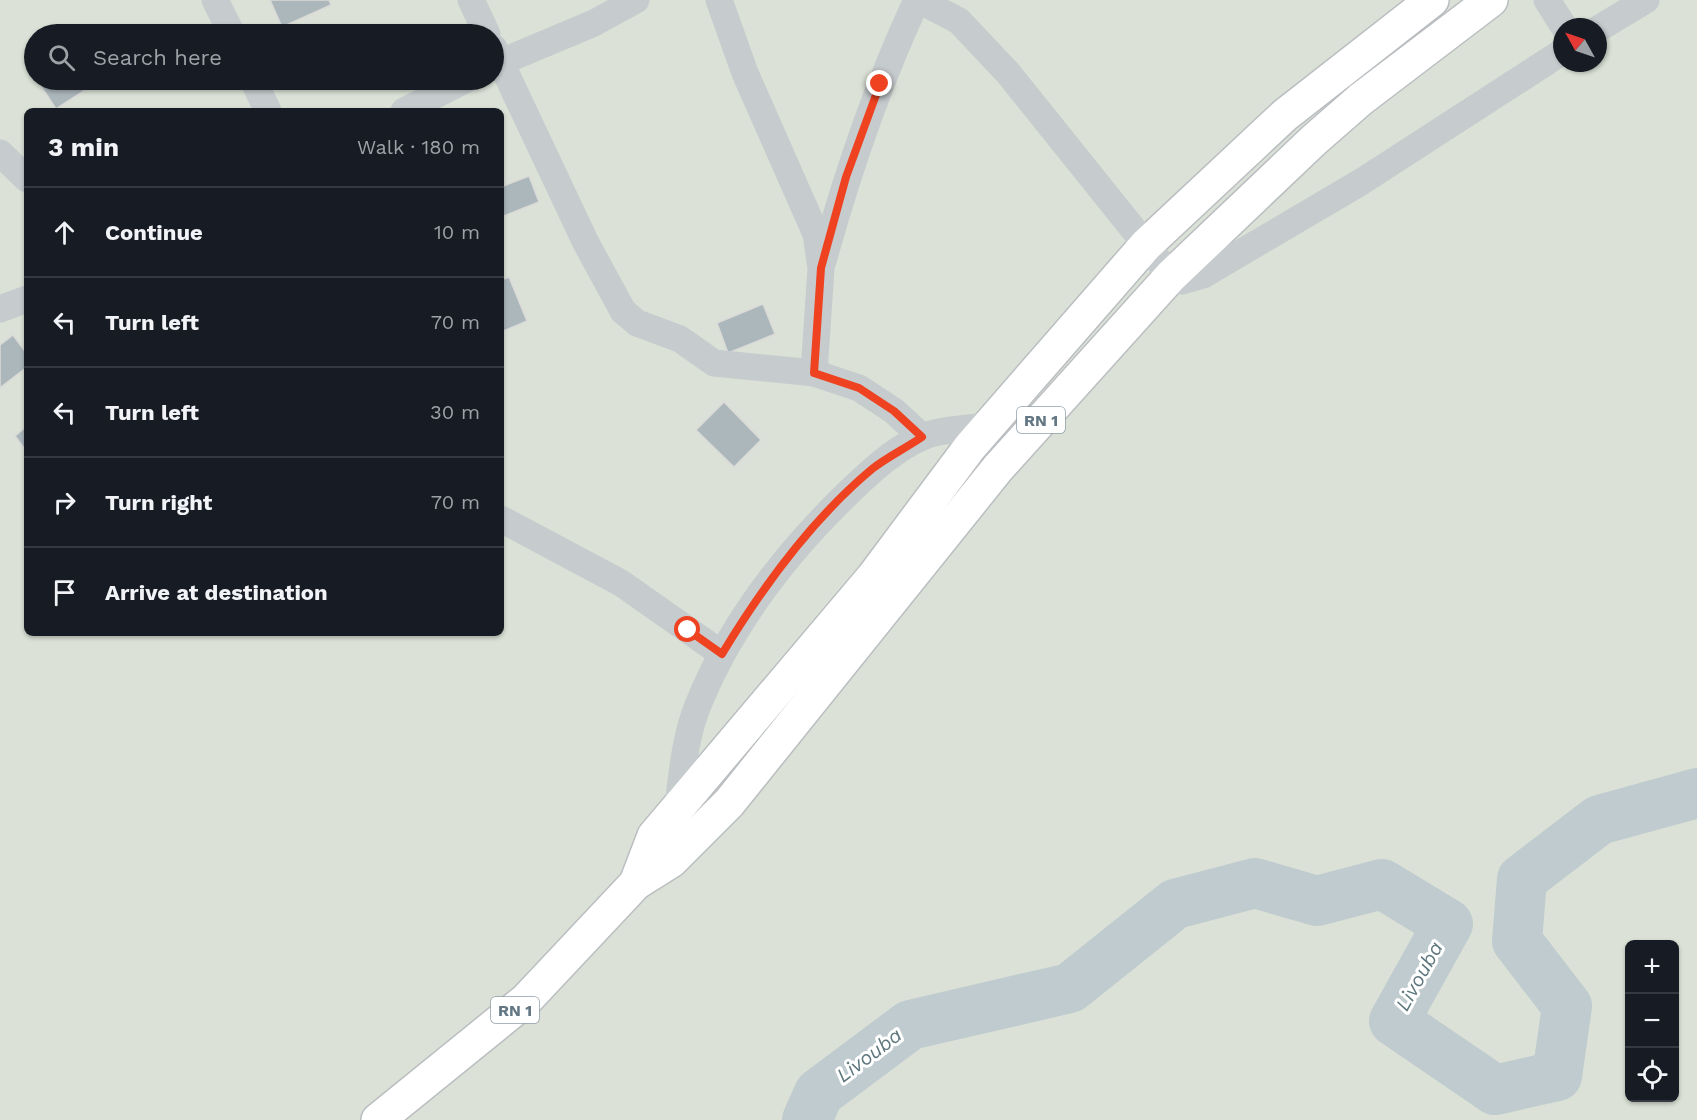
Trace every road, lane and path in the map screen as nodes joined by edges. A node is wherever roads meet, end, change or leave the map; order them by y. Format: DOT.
graph roads {
  1 [pos="215,0"];
  2 [pos="471,0"];
  3 [pos="636,0"];
  4 [pos="719,0"];
  5 [pos="918,0"];
  6 [pos="1432,0"];
  7 [pos="1491,0"];
  8 [pos="1547,0"];
  9 [pos="1646,0"];
  10 [pos="1558,18"];
  11 [pos="227,24"];
  12 [pos="482,24"];
  13 [pos="1607,24"];
  14 [pos="504,55"];
  15 [pos="1553,58"];
  16 [pos="504,74"];
  17 [pos="258,90"];
  18 [pos="445,90"];
  19 [pos="267,108"];
  20 [pos="410,108"];
  21 [pos="0,153"];
  22 [pos="24,176"];
  23 [pos="1146,246"];
  24 [pos="821,268"];
  25 [pos="1171,276"];
  26 [pos="24,300"];
  27 [pos="0,309"];
  28 [pos="814,373"];
  29 [pos="989,425"];
  30 [pos="922,437"];
  31 [pos="504,521"];
  32 [pos="722,654"];
  33 [pos="678,807"];
  34 [pos="636,883"];
  35 [pos="378,1120"];
  1 -- 11 [label="street"];
  2 -- 12 [label="street"];
  3 -- 14 [label="street"];
  4 -- 24 [label="street"];
  5 -- 23 [label="street"];
  5 -- 24 [label="street"];
  6 -- 23 [label="highway, RN 1"];
  7 -- 25 [label="highway, RN 1"];
  8 -- 10 [label="street"];
  9 -- 13 [label="street"];
  15 -- 25 [label="street"];
  16 -- 28 [label="street"];
  17 -- 19 [label="street"];
  18 -- 20 [label="street"];
  21 -- 22 [label="street"];
  23 -- 25 [label="street"];
  23 -- 29 [label="highway, RN 1"];
  24 -- 28 [label="street"];
  25 -- 34 [label="highway, RN 1"];
  26 -- 27 [label="street"];
  28 -- 30 [label="street"];
  29 -- 30 [label="street"];
  29 -- 33 [label="highway, RN 1"];
  30 -- 32 [label="street"];
  31 -- 32 [label="street"];
  32 -- 33 [label="street"];
  33 -- 34 [label="highway, RN 1"];
  34 -- 35 [label="highway, RN 1"];
}
